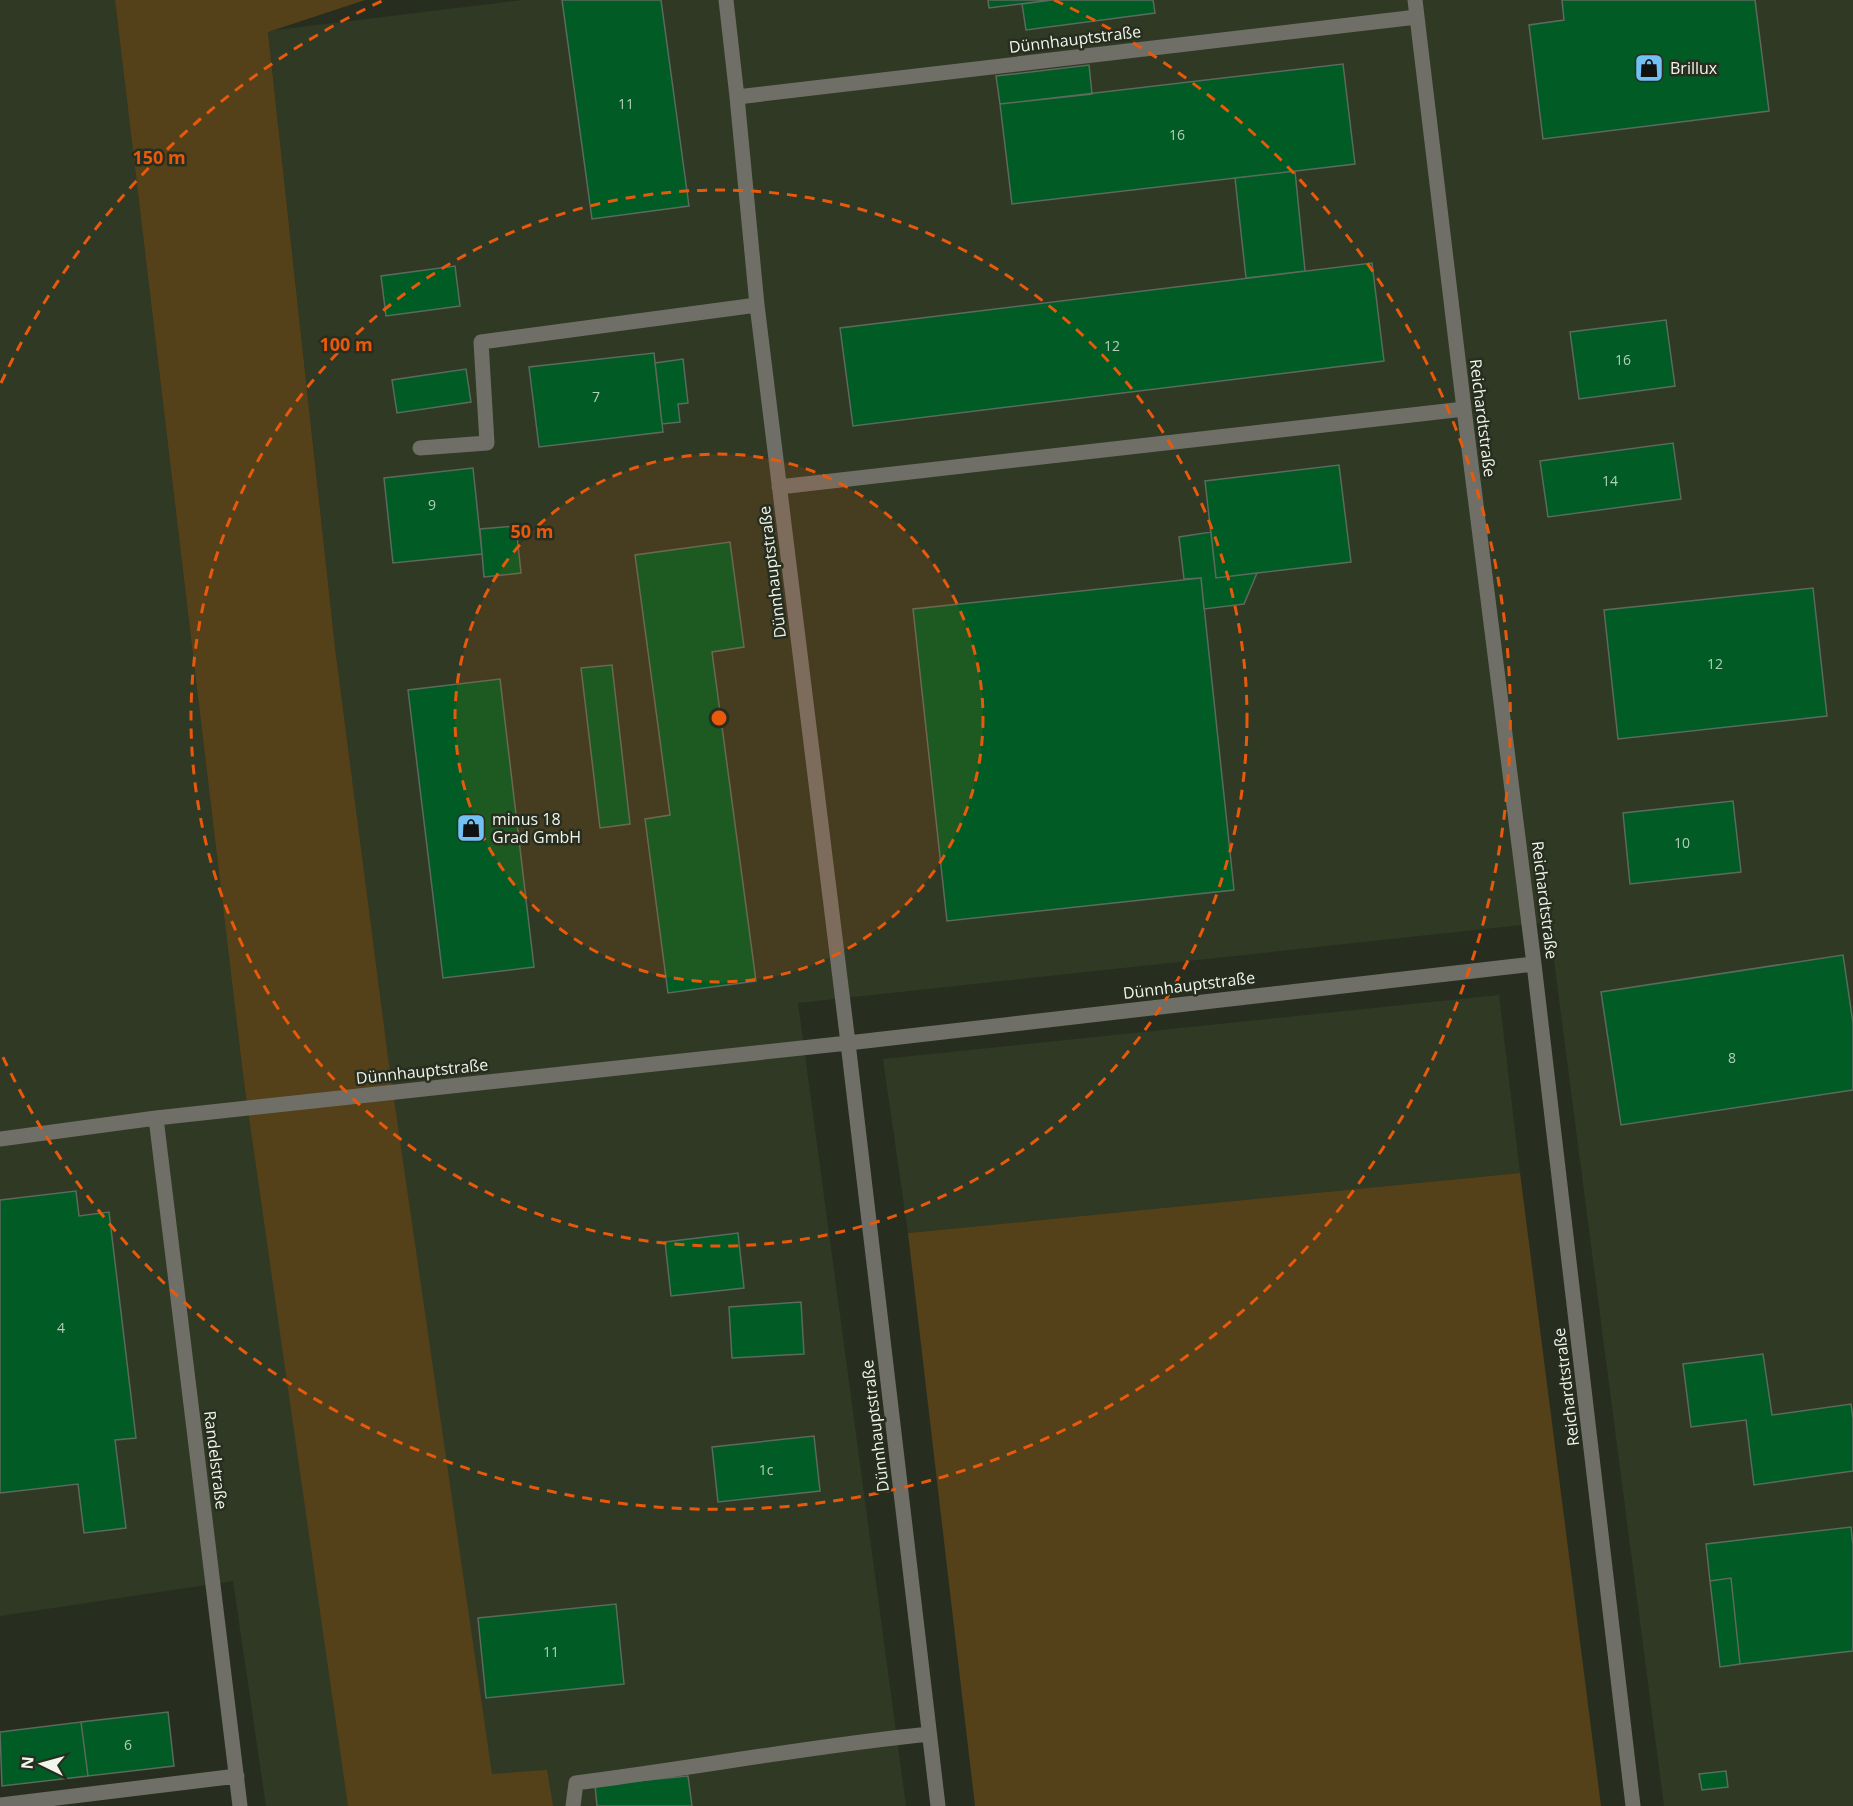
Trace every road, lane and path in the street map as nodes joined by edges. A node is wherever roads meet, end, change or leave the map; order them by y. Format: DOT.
graph roads {
  1 [pos="726,0"];
  2 [pos="1415,0"];
  3 [pos="1417,17"];
  4 [pos="737,97"];
  5 [pos="757,305"];
  6 [pos="1464,409"];
  7 [pos="420,448"];
  8 [pos="779,487"];
  9 [pos="1534,963"];
  10 [pos="848,1043"];
  11 [pos="156,1118"];
  12 [pos="0,1139"];
  13 [pos="929,1734"];
  14 [pos="237,1776"];
  15 [pos="0,1805"];
  16 [pos="240,1806"];
  17 [pos="573,1806"];
  18 [pos="938,1806"];
  19 [pos="1633,1806"];
  1 -- 4 [label="street, Dünnhauptstraße"];
  2 -- 3 [label="street, Reichardtstraße"];
  3 -- 4 [label="street, Dünnhauptstraße"];
  3 -- 6 [label="street, Reichardtstraße"];
  4 -- 5 [label="street, Dünnhauptstraße"];
  5 -- 7 [label="street"];
  5 -- 8 [label="street, Dünnhauptstraße"];
  6 -- 8 [label="street"];
  6 -- 9 [label="street, Reichardtstraße"];
  8 -- 10 [label="street, Dünnhauptstraße"];
  9 -- 10 [label="street, Dünnhauptstraße"];
  9 -- 19 [label="street, Reichardtstraße"];
  10 -- 11 [label="street, Dünnhauptstraße"];
  10 -- 13 [label="street, Dünnhauptstraße"];
  11 -- 12 [label="street, Dünnhauptstraße"];
  11 -- 14 [label="street, Randelstraße"];
  13 -- 17 [label="street"];
  13 -- 18 [label="street, Dünnhauptstraße"];
  14 -- 15 [label="street"];
  14 -- 16 [label="street, Randelstraße"];
}
